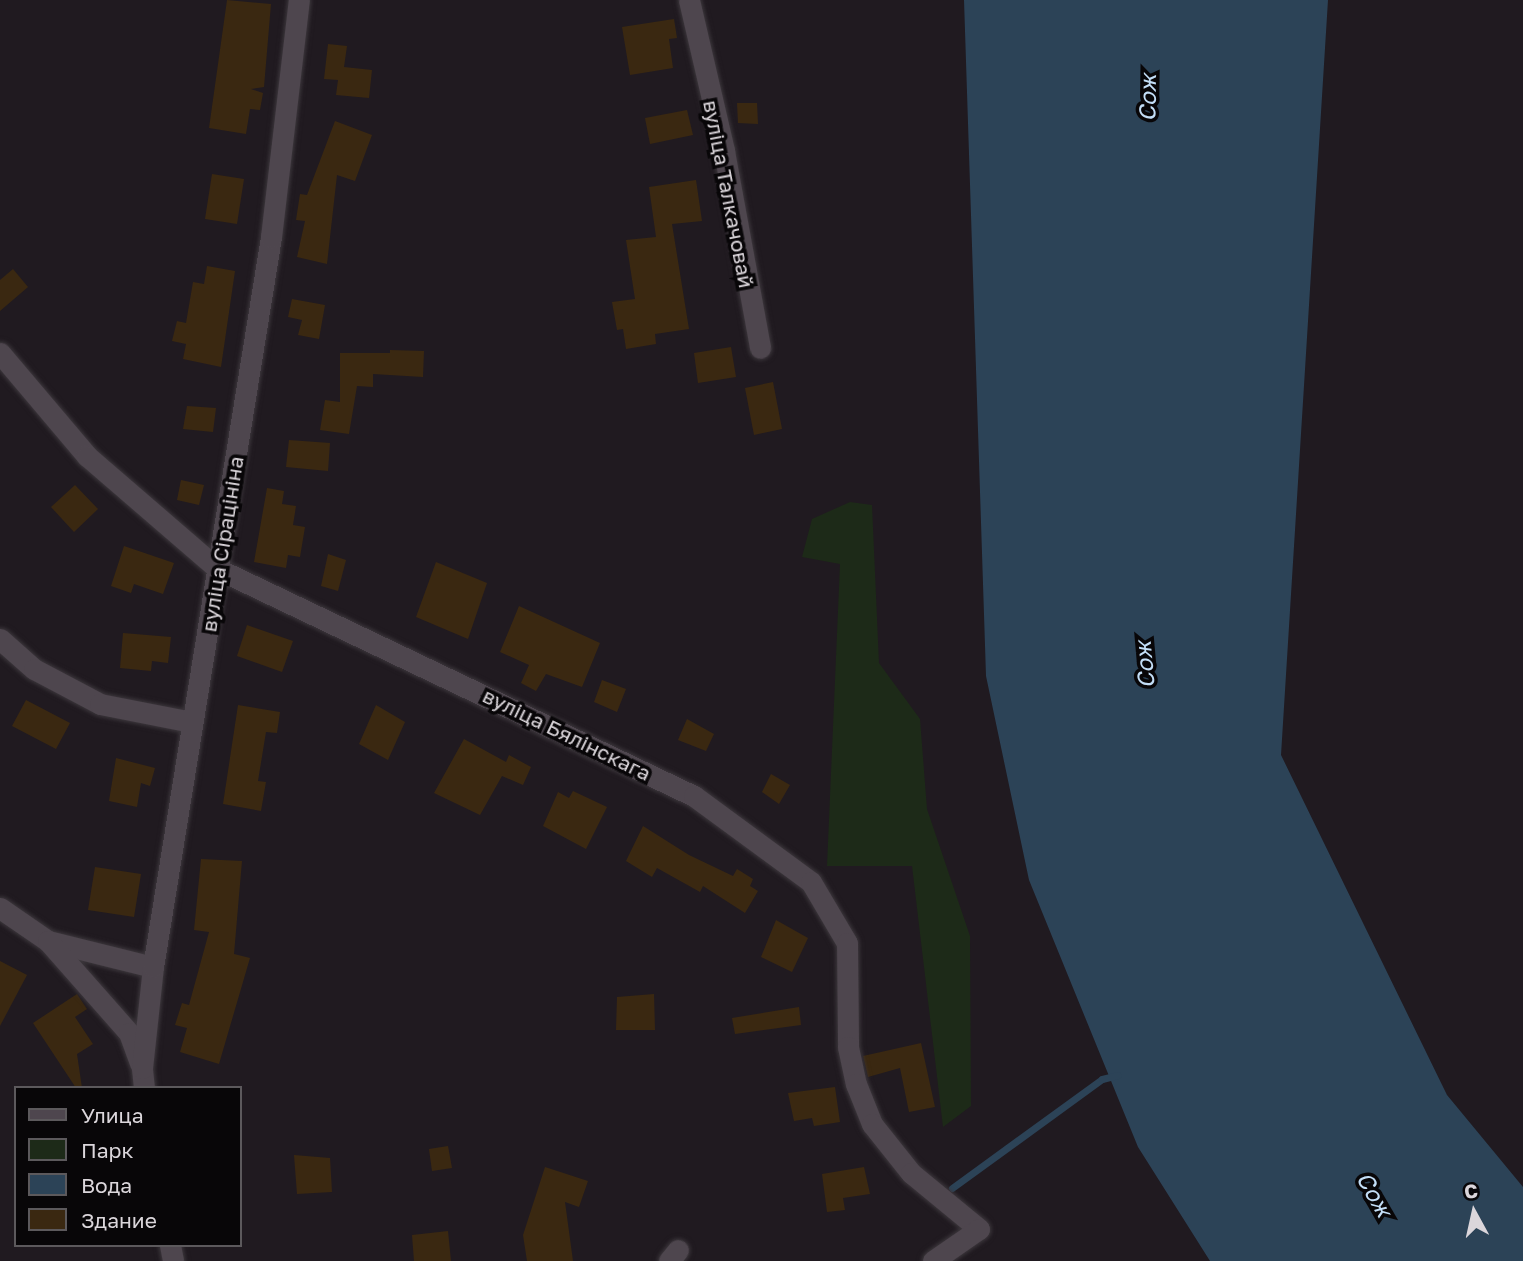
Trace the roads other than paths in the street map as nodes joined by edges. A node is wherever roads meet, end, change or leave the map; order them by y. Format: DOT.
graph roads {
  1 [pos="299,0"];
  2 [pos="689,0"];
  3 [pos="760,348"];
  4 [pos="0,353"];
  5 [pos="218,569"];
  6 [pos="0,639"];
  7 [pos="192,722"];
  8 [pos="0,908"];
  9 [pos="48,941"];
  10 [pos="153,967"];
  11 [pos="143,1078"];
  12 [pos="933,1261"];
  1 -- 5 [label="street, вуліца Сірацініна"];
  2 -- 3 [label="street, вуліца Талкачовай"];
  4 -- 5 [label="street, вуліца Бялінскага"];
  5 -- 7 [label="street, вуліца Сірацініна"];
  5 -- 12 [label="street, вуліца Бялінскага"];
  6 -- 7 [label="street"];
  7 -- 10 [label="street, вуліца Сірацініна"];
  8 -- 9 [label="street"];
  9 -- 10 [label="street"];
  9 -- 11 [label="street"];
  10 -- 11 [label="street, вуліца Сірацініна"];
}
